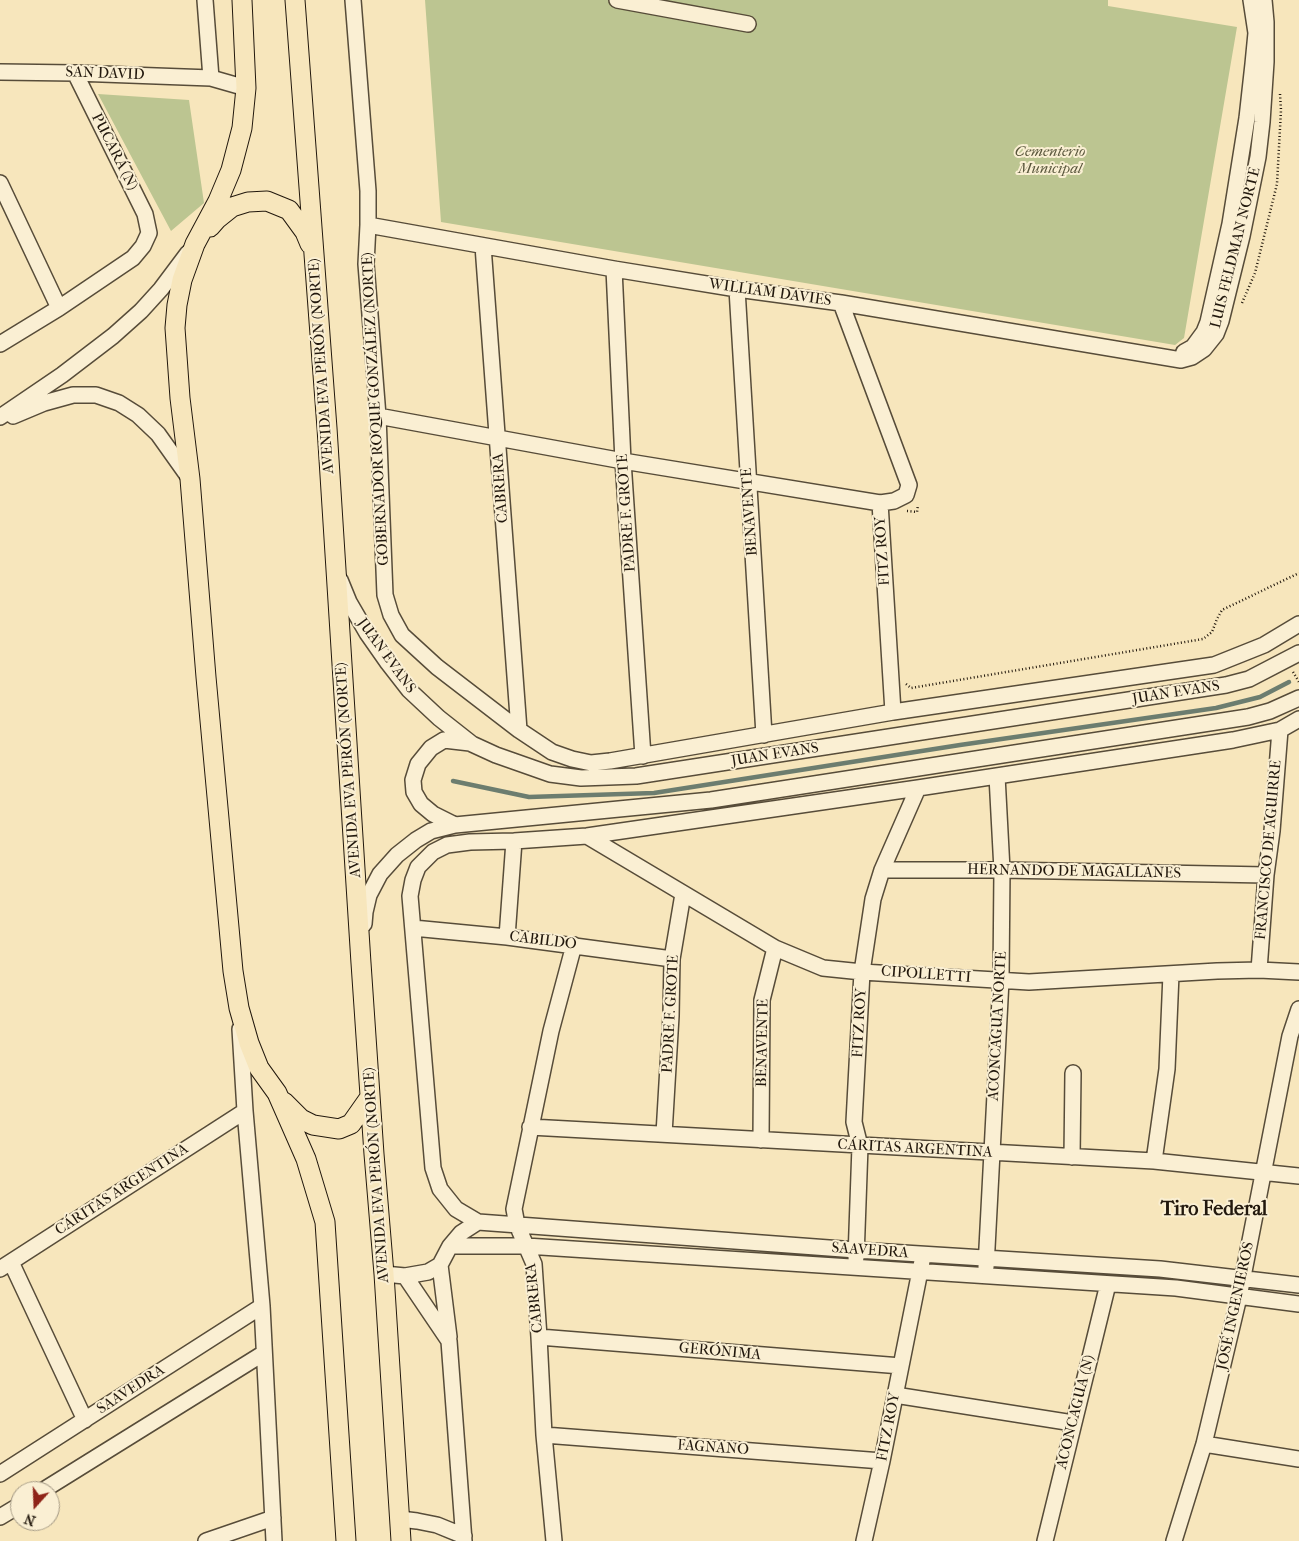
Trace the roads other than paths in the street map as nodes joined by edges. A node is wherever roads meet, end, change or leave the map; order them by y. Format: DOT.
graph roads {
  1 [pos="205,0"];
  2 [pos="242,0"];
  3 [pos="295,0"];
  4 [pos="353,0"];
  5 [pos="617,0"];
  6 [pos="1251,0"];
  7 [pos="1264,0"];
  8 [pos="748,24"];
  9 [pos="0,72"];
  10 [pos="75,73"];
  11 [pos="211,78"];
  12 [pos="246,88"];
  13 [pos="0,183"];
  14 [pos="1235,194"];
  15 [pos="1250,197"];
  16 [pos="368,225"];
  17 [pos="195,244"];
  18 [pos="483,246"];
  19 [pos="314,252"];
  20 [pos="614,269"];
  21 [pos="737,289"];
  22 [pos="841,303"];
  23 [pos="59,308"];
  24 [pos="0,344"];
  25 [pos="1172,359"];
  26 [pos="0,416"];
  27 [pos="378,416"];
  28 [pos="0,422"];
  29 [pos="497,438"];
  30 [pos="623,461"];
  31 [pos="190,479"];
  32 [pos="748,481"];
  33 [pos="880,503"];
  34 [pos="336,569"];
  35 [pos="1299,624"];
  36 [pos="402,635"];
  37 [pos="1299,653"];
  38 [pos="1299,698"];
  39 [pos="893,712"];
  40 [pos="1299,719"];
  41 [pos="519,730"];
  42 [pos="1280,730"];
  43 [pos="764,735"];
  44 [pos="472,744"];
  45 [pos="643,756"];
  46 [pos="997,776"];
  47 [pos="918,788"];
  48 [pos="455,825"];
  49 [pos="587,836"];
  50 [pos="514,841"];
  51 [pos="882,870"];
  52 [pos="1002,870"];
  53 [pos="1266,875"];
  54 [pos="683,894"];
  55 [pos="413,928"];
  56 [pos="507,937"];
  57 [pos="574,945"];
  58 [pos="775,948"];
  59 [pos="672,959"];
  60 [pos="361,962"];
  61 [pos="1259,970"];
  62 [pos="862,972"];
  63 [pos="1299,972"];
  64 [pos="1172,974"];
  65 [pos="1001,980"];
  66 [pos="238,1008"];
  67 [pos="1299,1009"];
  68 [pos="1074,1073"];
  69 [pos="277,1093"];
  70 [pos="370,1097"];
  71 [pos="245,1111"];
  72 [pos="530,1127"];
  73 [pos="664,1134"];
  74 [pos="761,1140"];
  75 [pos="860,1146"];
  76 [pos="992,1153"];
  77 [pos="1072,1157"];
  78 [pos="1154,1161"];
  79 [pos="1264,1172"];
  80 [pos="1299,1176"];
  81 [pos="478,1222"];
  82 [pos="517,1225"];
  83 [pos="450,1246"];
  84 [pos="526,1246"];
  85 [pos="856,1250"];
  86 [pos="924,1254"];
  87 [pos="986,1259"];
  88 [pos="6,1265"];
  89 [pos="440,1265"];
  90 [pos="856,1267"];
  91 [pos="920,1271"];
  92 [pos="384,1274"];
  93 [pos="405,1276"];
  94 [pos="985,1276"];
  95 [pos="1243,1279"];
  96 [pos="1108,1284"];
  97 [pos="1299,1286"];
  98 [pos="1239,1297"];
  99 [pos="1299,1304"];
  100 [pos="262,1306"];
  101 [pos="539,1337"];
  102 [pos="449,1341"];
  103 [pos="264,1353"];
  104 [pos="901,1366"];
  105 [pos="895,1395"];
  106 [pos="85,1420"];
  107 [pos="1073,1423"];
  108 [pos="544,1435"];
  109 [pos="1204,1444"];
  110 [pos="1299,1459"];
  111 [pos="882,1461"];
  112 [pos="0,1474"];
  113 [pos="58,1481"];
  114 [pos="273,1518"];
  115 [pos="400,1520"];
  116 [pos="464,1538"];
  117 [pos="206,1541"];
  118 [pos="274,1541"];
  119 [pos="346,1541"];
  120 [pos="401,1541"];
  121 [pos="554,1541"];
  122 [pos="864,1541"];
  123 [pos="1045,1541"];
  124 [pos="1174,1541"];
  1 -- 11 [label="street"];
  2 -- 12 [label="main road"];
  3 -- 19 [label="main road, AVENIDA EVA PERÓN (NORTE)"];
  4 -- 16 [label="street, GOBERNADOR ROQUE GONZÁLEZ (NORTE)"];
  5 -- 8 [label="street"];
  6 -- 14 [label="street, LUIS FELDMAN NORTE"];
  7 -- 15 [label="street, LUIS FELDMAN NORTE"];
  9 -- 10 [label="street, SAN DAVID"];
  10 -- 11 [label="street, SAN DAVID"];
  10 -- 23 [label="street, PUCARÁ (N)"];
  11 -- 12 [label="street"];
  12 -- 17 [label="main road"];
  13 -- 23 [label="street"];
  14 -- 15 [label="street"];
  14 -- 25 [label="street, LUIS FELDMAN NORTE"];
  15 -- 25 [label="street, LUIS FELDMAN NORTE"];
  16 -- 18 [label="street, WILLIAM DAVIES"];
  16 -- 27 [label="street, GOBERNADOR ROQUE GONZÁLEZ (NORTE)"];
  17 -- 19 [label="main road"];
  17 -- 26 [label="street"];
  17 -- 31 [label="main road"];
  18 -- 20 [label="street, WILLIAM DAVIES"];
  18 -- 29 [label="street, CABRERA"];
  19 -- 34 [label="main road, AVENIDA EVA PERÓN (NORTE)"];
  20 -- 21 [label="street, WILLIAM DAVIES"];
  20 -- 30 [label="street, PADRE F. GROTE"];
  21 -- 22 [label="street, WILLIAM DAVIES"];
  21 -- 32 [label="street, BENAVENTE"];
  22 -- 25 [label="street, WILLIAM DAVIES"];
  22 -- 33 [label="street, FITZ ROY"];
  23 -- 24 [label="street"];
  27 -- 29 [label="street"];
  27 -- 36 [label="street, GOBERNADOR ROQUE GONZÁLEZ (NORTE)"];
  28 -- 31 [label="street"];
  29 -- 30 [label="street"];
  29 -- 41 [label="street, CABRERA"];
  30 -- 32 [label="street"];
  30 -- 45 [label="street, PADRE F. GROTE"];
  31 -- 66 [label="main road"];
  32 -- 33 [label="street"];
  32 -- 43 [label="street, BENAVENTE"];
  33 -- 39 [label="street, FITZ ROY"];
  34 -- 44 [label="street, JUAN EVANS"];
  34 -- 60 [label="main road, AVENIDA EVA PERÓN (NORTE)"];
  35 -- 39 [label="street, JUAN EVANS"];
  36 -- 41 [label="street, JUAN EVANS"];
  37 -- 44 [label="street, JUAN EVANS"];
  38 -- 48 [label="street"];
  39 -- 43 [label="street, JUAN EVANS"];
  40 -- 42 [label="street"];
  41 -- 45 [label="street, JUAN EVANS"];
  42 -- 46 [label="street"];
  42 -- 53 [label="street, FRANCISCO DE AGUIRRE"];
  43 -- 45 [label="street, JUAN EVANS"];
  44 -- 48 [label="street"];
  46 -- 47 [label="street"];
  46 -- 52 [label="street, ACONCAGUA NORTE"];
  47 -- 49 [label="street"];
  47 -- 51 [label="street, FITZ ROY"];
  48 -- 60 [label="street"];
  49 -- 50 [label="street"];
  49 -- 54 [label="street, CIPOLLETTI"];
  50 -- 55 [label="street"];
  50 -- 56 [label="street"];
  51 -- 52 [label="street, HERNANDO DE MAGALLANES"];
  51 -- 62 [label="street, FITZ ROY"];
  52 -- 53 [label="street, HERNANDO DE MAGALLANES"];
  52 -- 65 [label="street, ACONCAGUA NORTE"];
  53 -- 61 [label="street, FRANCISCO DE AGUIRRE"];
  54 -- 58 [label="street, CIPOLLETTI"];
  54 -- 59 [label="street, PADRE F. GROTE"];
  55 -- 56 [label="street, CABILDO"];
  55 -- 81 [label="street"];
  56 -- 57 [label="street, CABILDO"];
  57 -- 59 [label="street, CABILDO"];
  57 -- 72 [label="street, CABRERA"];
  58 -- 62 [label="street, CIPOLLETTI"];
  58 -- 74 [label="street, BENAVENTE"];
  59 -- 73 [label="street, PADRE F. GROTE"];
  60 -- 70 [label="main road, AVENIDA EVA PERÓN (NORTE)"];
  61 -- 63 [label="street, CIPOLLETTI"];
  61 -- 64 [label="street, CIPOLLETTI"];
  62 -- 65 [label="street, CIPOLLETTI"];
  62 -- 75 [label="street, FITZ ROY"];
  64 -- 65 [label="street, CIPOLLETTI"];
  64 -- 78 [label="street"];
  65 -- 76 [label="street, ACONCAGUA NORTE"];
  66 -- 69 [label="main road"];
  66 -- 71 [label="street"];
  67 -- 79 [label="street, JOSÉ INGENIEROS"];
  68 -- 77 [label="street"];
  69 -- 70 [label="main road"];
  69 -- 119 [label="main road"];
  70 -- 92 [label="main road, AVENIDA EVA PERÓN (NORTE)"];
  71 -- 88 [label="street, CÁRITAS ARGENTINA"];
  71 -- 100 [label="street"];
  72 -- 73 [label="street, CÁRITAS ARGENTINA"];
  72 -- 82 [label="street, CABRERA"];
  73 -- 74 [label="street, CÁRITAS ARGENTINA"];
  74 -- 75 [label="street, CÁRITAS ARGENTINA"];
  75 -- 76 [label="street, CÁRITAS ARGENTINA"];
  75 -- 85 [label="street, FITZ ROY"];
  76 -- 77 [label="street, CÁRITAS ARGENTINA"];
  76 -- 87 [label="street, ACONCAGUA NORTE"];
  77 -- 78 [label="street, CÁRITAS ARGENTINA"];
  78 -- 79 [label="street, CÁRITAS ARGENTINA"];
  79 -- 80 [label="street, CÁRITAS ARGENTINA"];
  79 -- 95 [label="street, JOSÉ INGENIEROS"];
  81 -- 82 [label="street, SAAVEDRA"];
  81 -- 83 [label="street"];
  82 -- 84 [label="street, CABRERA"];
  82 -- 85 [label="street, SAAVEDRA"];
  83 -- 84 [label="street, SAAVEDRA"];
  83 -- 89 [label="street"];
  84 -- 90 [label="street, SAAVEDRA"];
  84 -- 101 [label="street, CABRERA"];
  85 -- 86 [label="street, SAAVEDRA"];
  85 -- 90 [label="street, FITZ ROY"];
  86 -- 87 [label="street, SAAVEDRA"];
  86 -- 91 [label="street, FITZ ROY"];
  87 -- 94 [label="street, ACONCAGUA NORTE"];
  87 -- 95 [label="street, SAAVEDRA"];
  88 -- 106 [label="street"];
  89 -- 93 [label="street"];
  89 -- 102 [label="street"];
  90 -- 91 [label="street, SAAVEDRA"];
  91 -- 94 [label="street, SAAVEDRA"];
  91 -- 104 [label="street, FITZ ROY"];
  92 -- 93 [label="street"];
  92 -- 115 [label="main road, AVENIDA EVA PERÓN (NORTE)"];
  93 -- 102 [label="street"];
  94 -- 96 [label="street, SAAVEDRA"];
  95 -- 97 [label="street, SAAVEDRA"];
  95 -- 98 [label="street, JOSÉ INGENIEROS"];
  96 -- 98 [label="street, SAAVEDRA"];
  96 -- 107 [label="street, ACONCAGUA (N)"];
  98 -- 99 [label="street, SAAVEDRA"];
  98 -- 109 [label="street, JOSÉ INGENIEROS"];
  100 -- 103 [label="street"];
  100 -- 106 [label="street, SAAVEDRA"];
  101 -- 104 [label="street, GERÓNIMA"];
  101 -- 108 [label="street, CABRERA"];
  102 -- 116 [label="street"];
  103 -- 113 [label="street"];
  103 -- 114 [label="street"];
  104 -- 105 [label="street, FITZ ROY"];
  105 -- 107 [label="street"];
  105 -- 111 [label="street, FITZ ROY"];
  106 -- 112 [label="street, SAAVEDRA"];
  107 -- 123 [label="street, ACONCAGUA (N)"];
  108 -- 111 [label="street, FAGNANO"];
  108 -- 121 [label="street, CABRERA"];
  109 -- 110 [label="street"];
  109 -- 124 [label="street, JOSÉ INGENIEROS"];
  111 -- 122 [label="street, FITZ ROY"];
  114 -- 117 [label="street"];
  114 -- 118 [label="street"];
  115 -- 116 [label="street"];
  115 -- 120 [label="main road, AVENIDA EVA PERÓN (NORTE)"];
}
